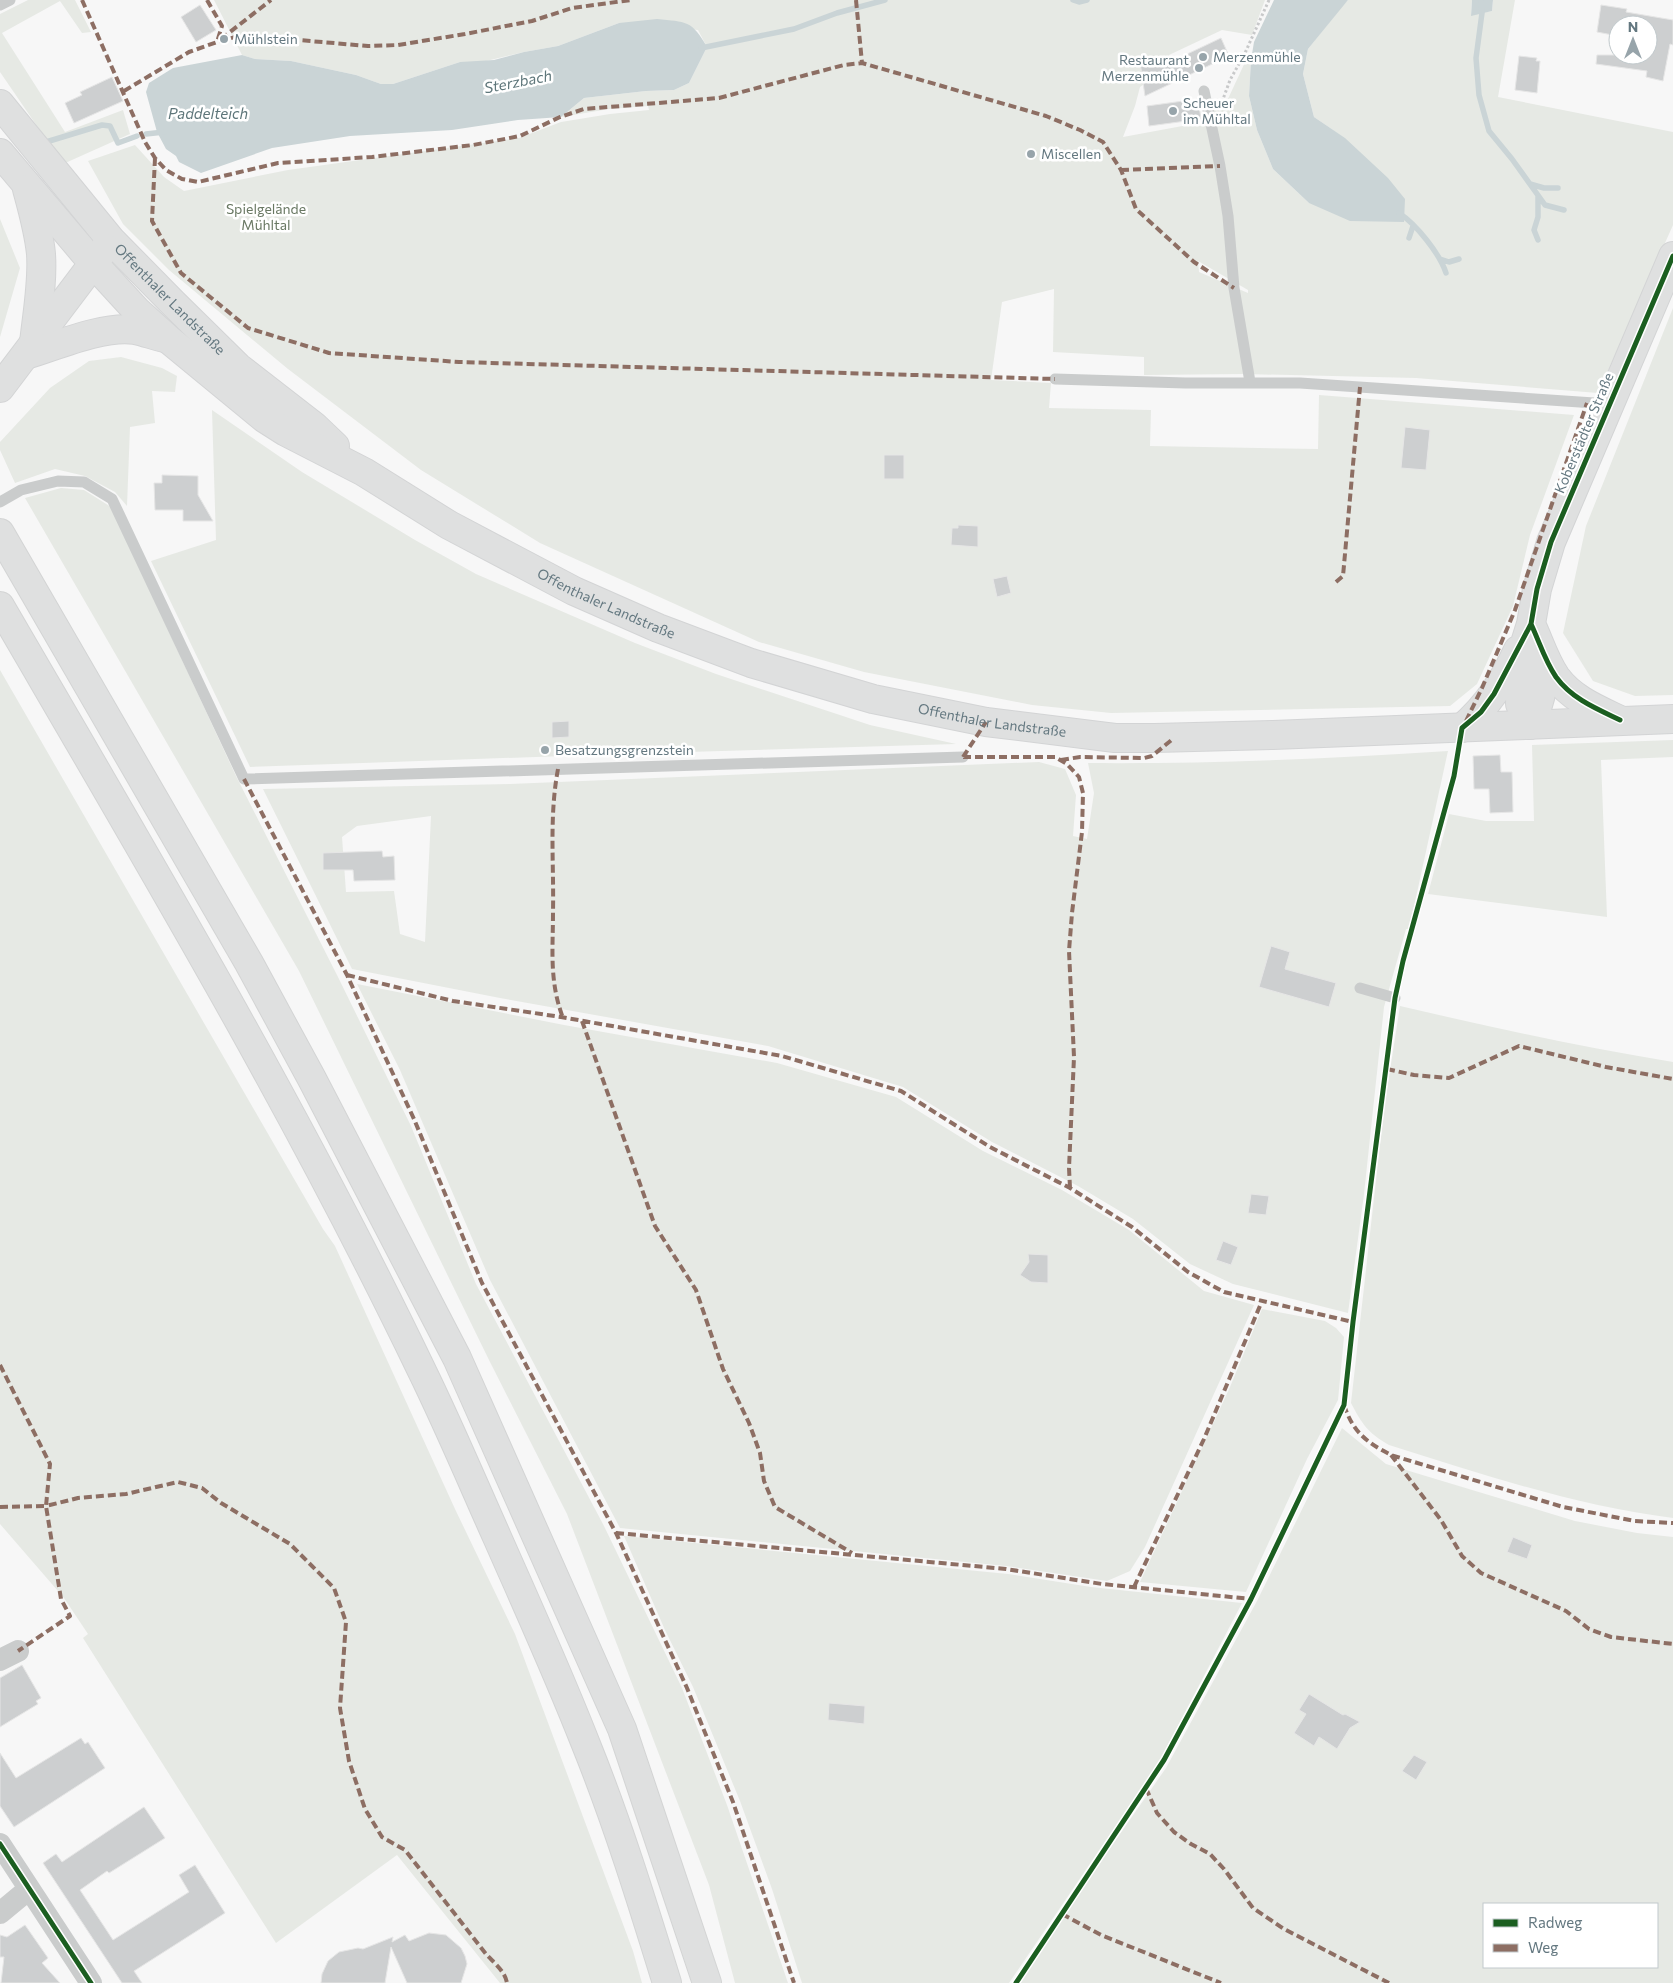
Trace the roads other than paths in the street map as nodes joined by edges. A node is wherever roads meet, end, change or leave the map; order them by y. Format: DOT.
graph roads {
  1 [pos="10,0"];
  2 [pos="0,5"];
  3 [pos="1204,91"];
  4 [pos="0,104"];
  5 [pos="0,153"];
  6 [pos="26,186"];
  7 [pos="111,240"];
  8 [pos="1673,256"];
  9 [pos="93,263"];
  10 [pos="168,340"];
  11 [pos="30,349"];
  12 [pos="1054,379"];
  13 [pos="1250,382"];
  14 [pos="0,388"];
  15 [pos="1609,404"];
  16 [pos="364,472"];
  17 [pos="0,502"];
  18 [pos="0,533"];
  19 [pos="0,606"];
  20 [pos="1531,624"];
  21 [pos="1673,719"];
  22 [pos="1620,720"];
  23 [pos="1530,725"];
  24 [pos="1462,728"];
  25 [pos="963,757"];
  26 [pos="1360,988"];
  27 [pos="1395,998"];
  28 [pos="0,1844"];
  29 [pos="29,1889"];
  30 [pos="0,1913"];
  31 [pos="91,1983"];
  32 [pos="667,1983"];
  33 [pos="707,1983"];
  1 -- 2 [label="lane"];
  3 -- 13 [label="lane"];
  4 -- 7 [label="main road, Offenthaler Landstraße"];
  5 -- 6 [label="main road, Offenthaler Landstraße"];
  6 -- 9 [label="main road, Offenthaler Landstraße"];
  6 -- 11 [label="main road"];
  7 -- 9 [label="main road"];
  7 -- 16 [label="main road, Offenthaler Landstraße"];
  8 -- 15 [label="main road, Koberstädter Straße"];
  9 -- 10 [label="main road, Offenthaler Landstraße"];
  9 -- 11 [label="main road"];
  10 -- 11 [label="main road"];
  10 -- 16 [label="main road, Offenthaler Landstraße"];
  11 -- 14 [label="main road"];
  12 -- 13 [label="lane"];
  13 -- 15 [label="lane"];
  15 -- 20 [label="main road, Koberstädter Straße"];
  16 -- 24 [label="main road, Offenthaler Landstraße"];
  17 -- 25 [label="lane"];
  18 -- 33 [label="main road"];
  19 -- 32 [label="main road"];
  20 -- 22 [label="main road"];
  20 -- 23 [label="main road"];
  20 -- 24 [label="main road"];
  21 -- 22 [label="main road, Offenthaler Landstraße"];
  22 -- 23 [label="main road, Offenthaler Landstraße"];
  23 -- 24 [label="main road, Offenthaler Landstraße"];
  26 -- 27 [label="lane"];
  28 -- 29 [label="street"];
  29 -- 30 [label="street"];
  29 -- 31 [label="street"];
}
